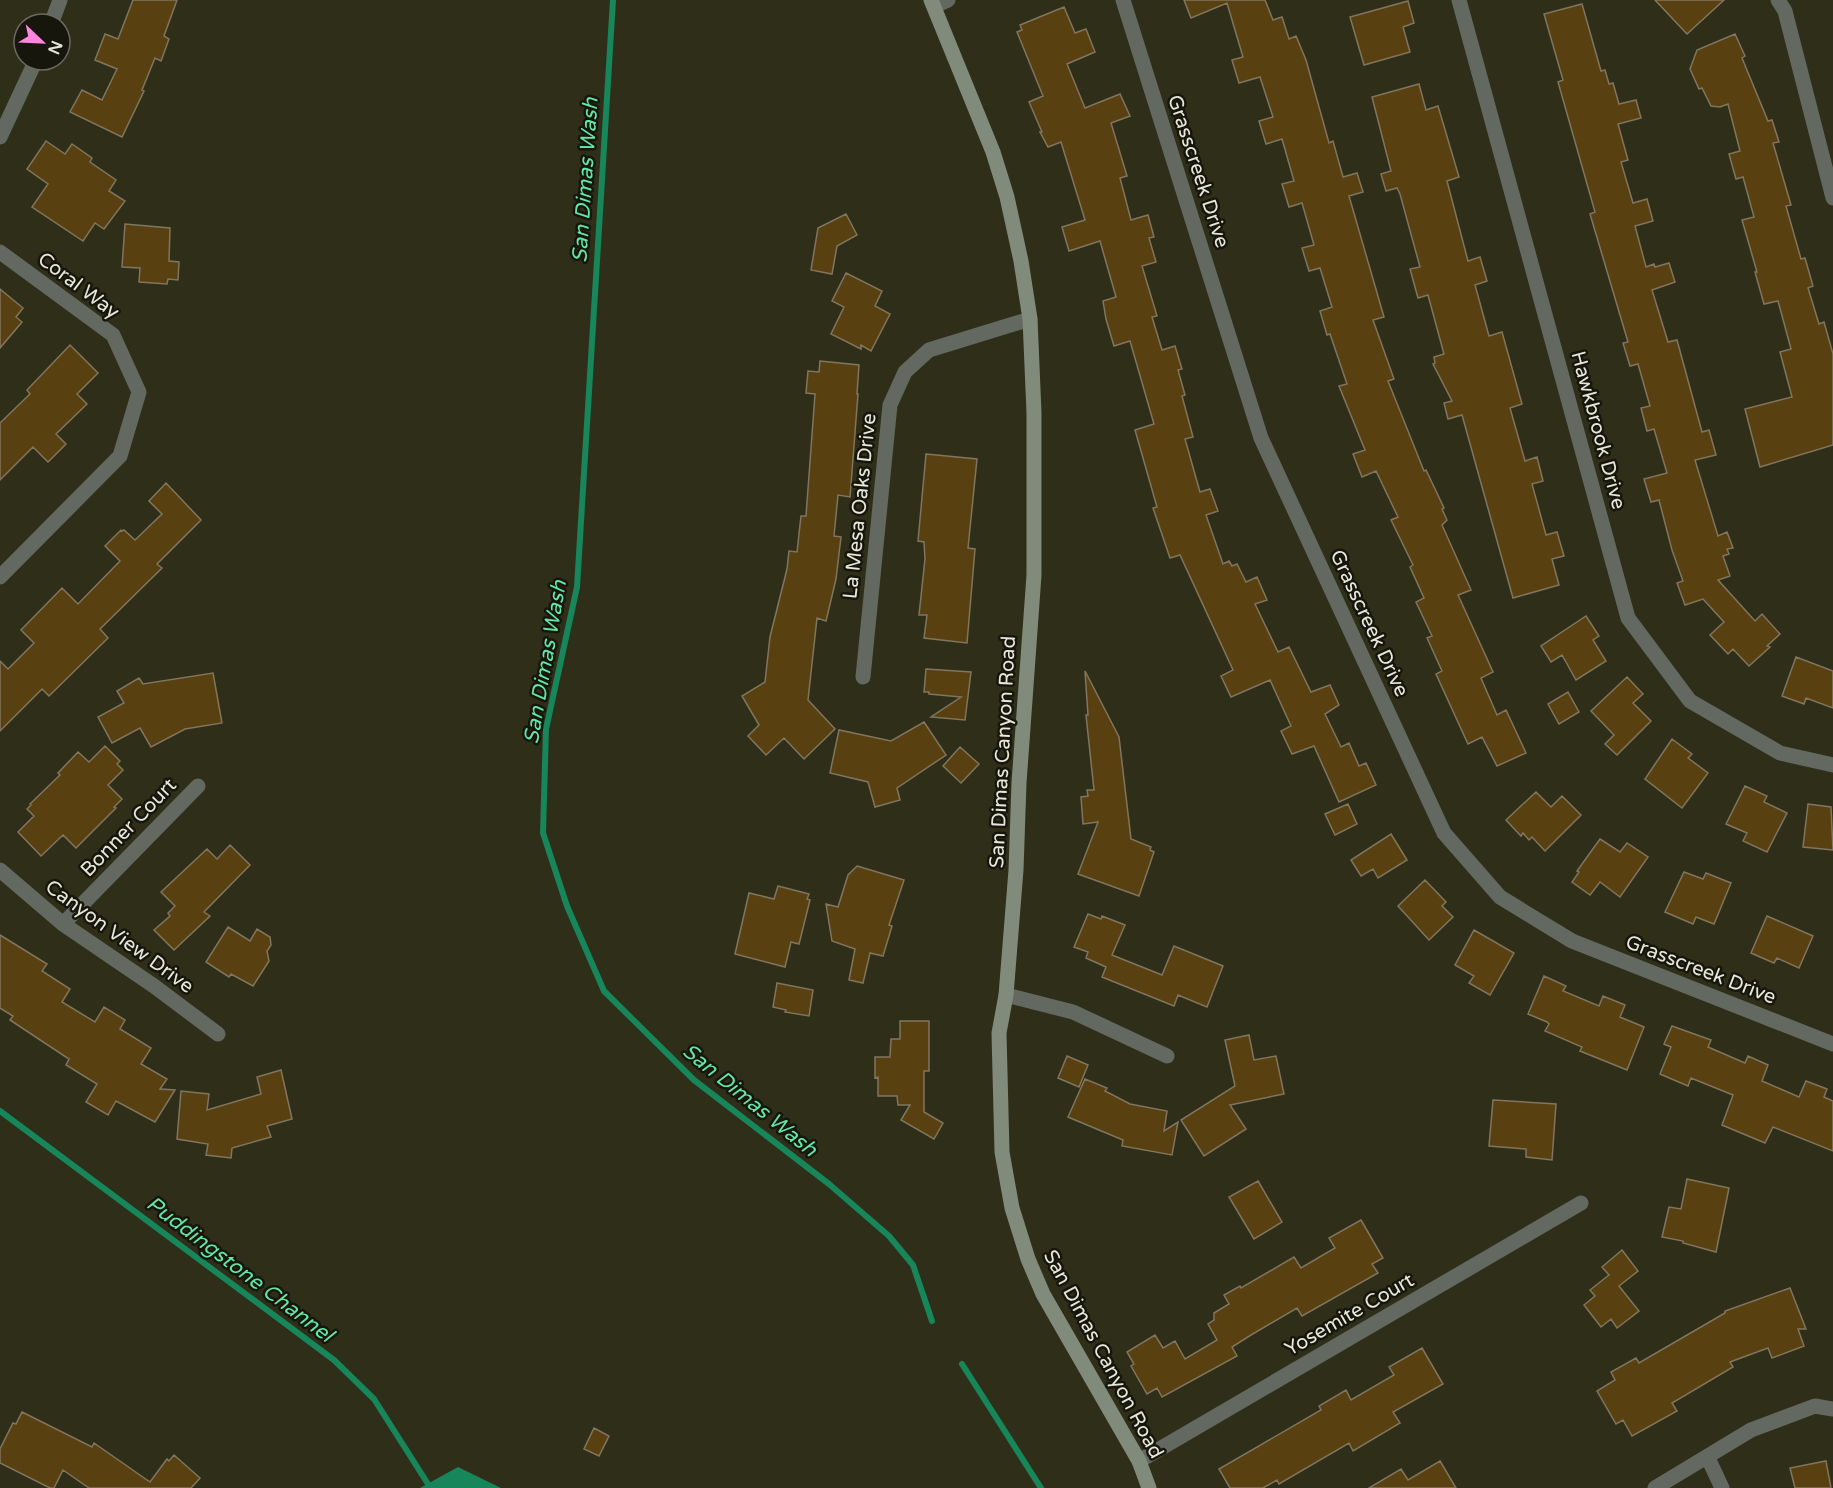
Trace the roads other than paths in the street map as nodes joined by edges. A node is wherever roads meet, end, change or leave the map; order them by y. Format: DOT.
graph roads {
  1 [pos="948,0"];
  2 [pos="1123,0"];
  3 [pos="1459,0"];
  4 [pos="1778,0"];
  5 [pos="932,3"];
  6 [pos="30,72"];
  7 [pos="0,137"];
  8 [pos="1833,198"];
  9 [pos="0,252"];
  10 [pos="1030,319"];
  11 [pos="0,577"];
  12 [pos="863,677"];
  13 [pos="1833,765"];
  14 [pos="198,786"];
  15 [pos="0,870"];
  16 [pos="63,924"];
  17 [pos="1006,995"];
  18 [pos="218,1034"];
  19 [pos="1833,1044"];
  20 [pos="1167,1056"];
  21 [pos="1581,1203"];
  22 [pos="1833,1409"];
  23 [pos="1708,1458"];
  24 [pos="1138,1461"];
  25 [pos="1149,1488"];
  26 [pos="1655,1488"];
  27 [pos="1722,1488"];
  1 -- 5 [label="street"];
  2 -- 19 [label="street, Grasscreek Drive"];
  3 -- 13 [label="street, Hawkbrook Drive"];
  4 -- 8 [label="street"];
  5 -- 10 [label="street, San Dimas Canyon Road"];
  6 -- 7 [label="street"];
  9 -- 11 [label="street, Coral Way"];
  10 -- 12 [label="street, La Mesa Oaks Drive"];
  10 -- 17 [label="street, San Dimas Canyon Road"];
  14 -- 16 [label="street, Bonner Court"];
  15 -- 16 [label="street, Canyon View Drive"];
  16 -- 18 [label="street, Canyon View Drive"];
  17 -- 20 [label="street"];
  17 -- 24 [label="street, San Dimas Canyon Road"];
  21 -- 24 [label="street, Yosemite Court"];
  22 -- 23 [label="street"];
  23 -- 26 [label="street"];
  23 -- 27 [label="street"];
  24 -- 25 [label="street, San Dimas Canyon Road"];
}
